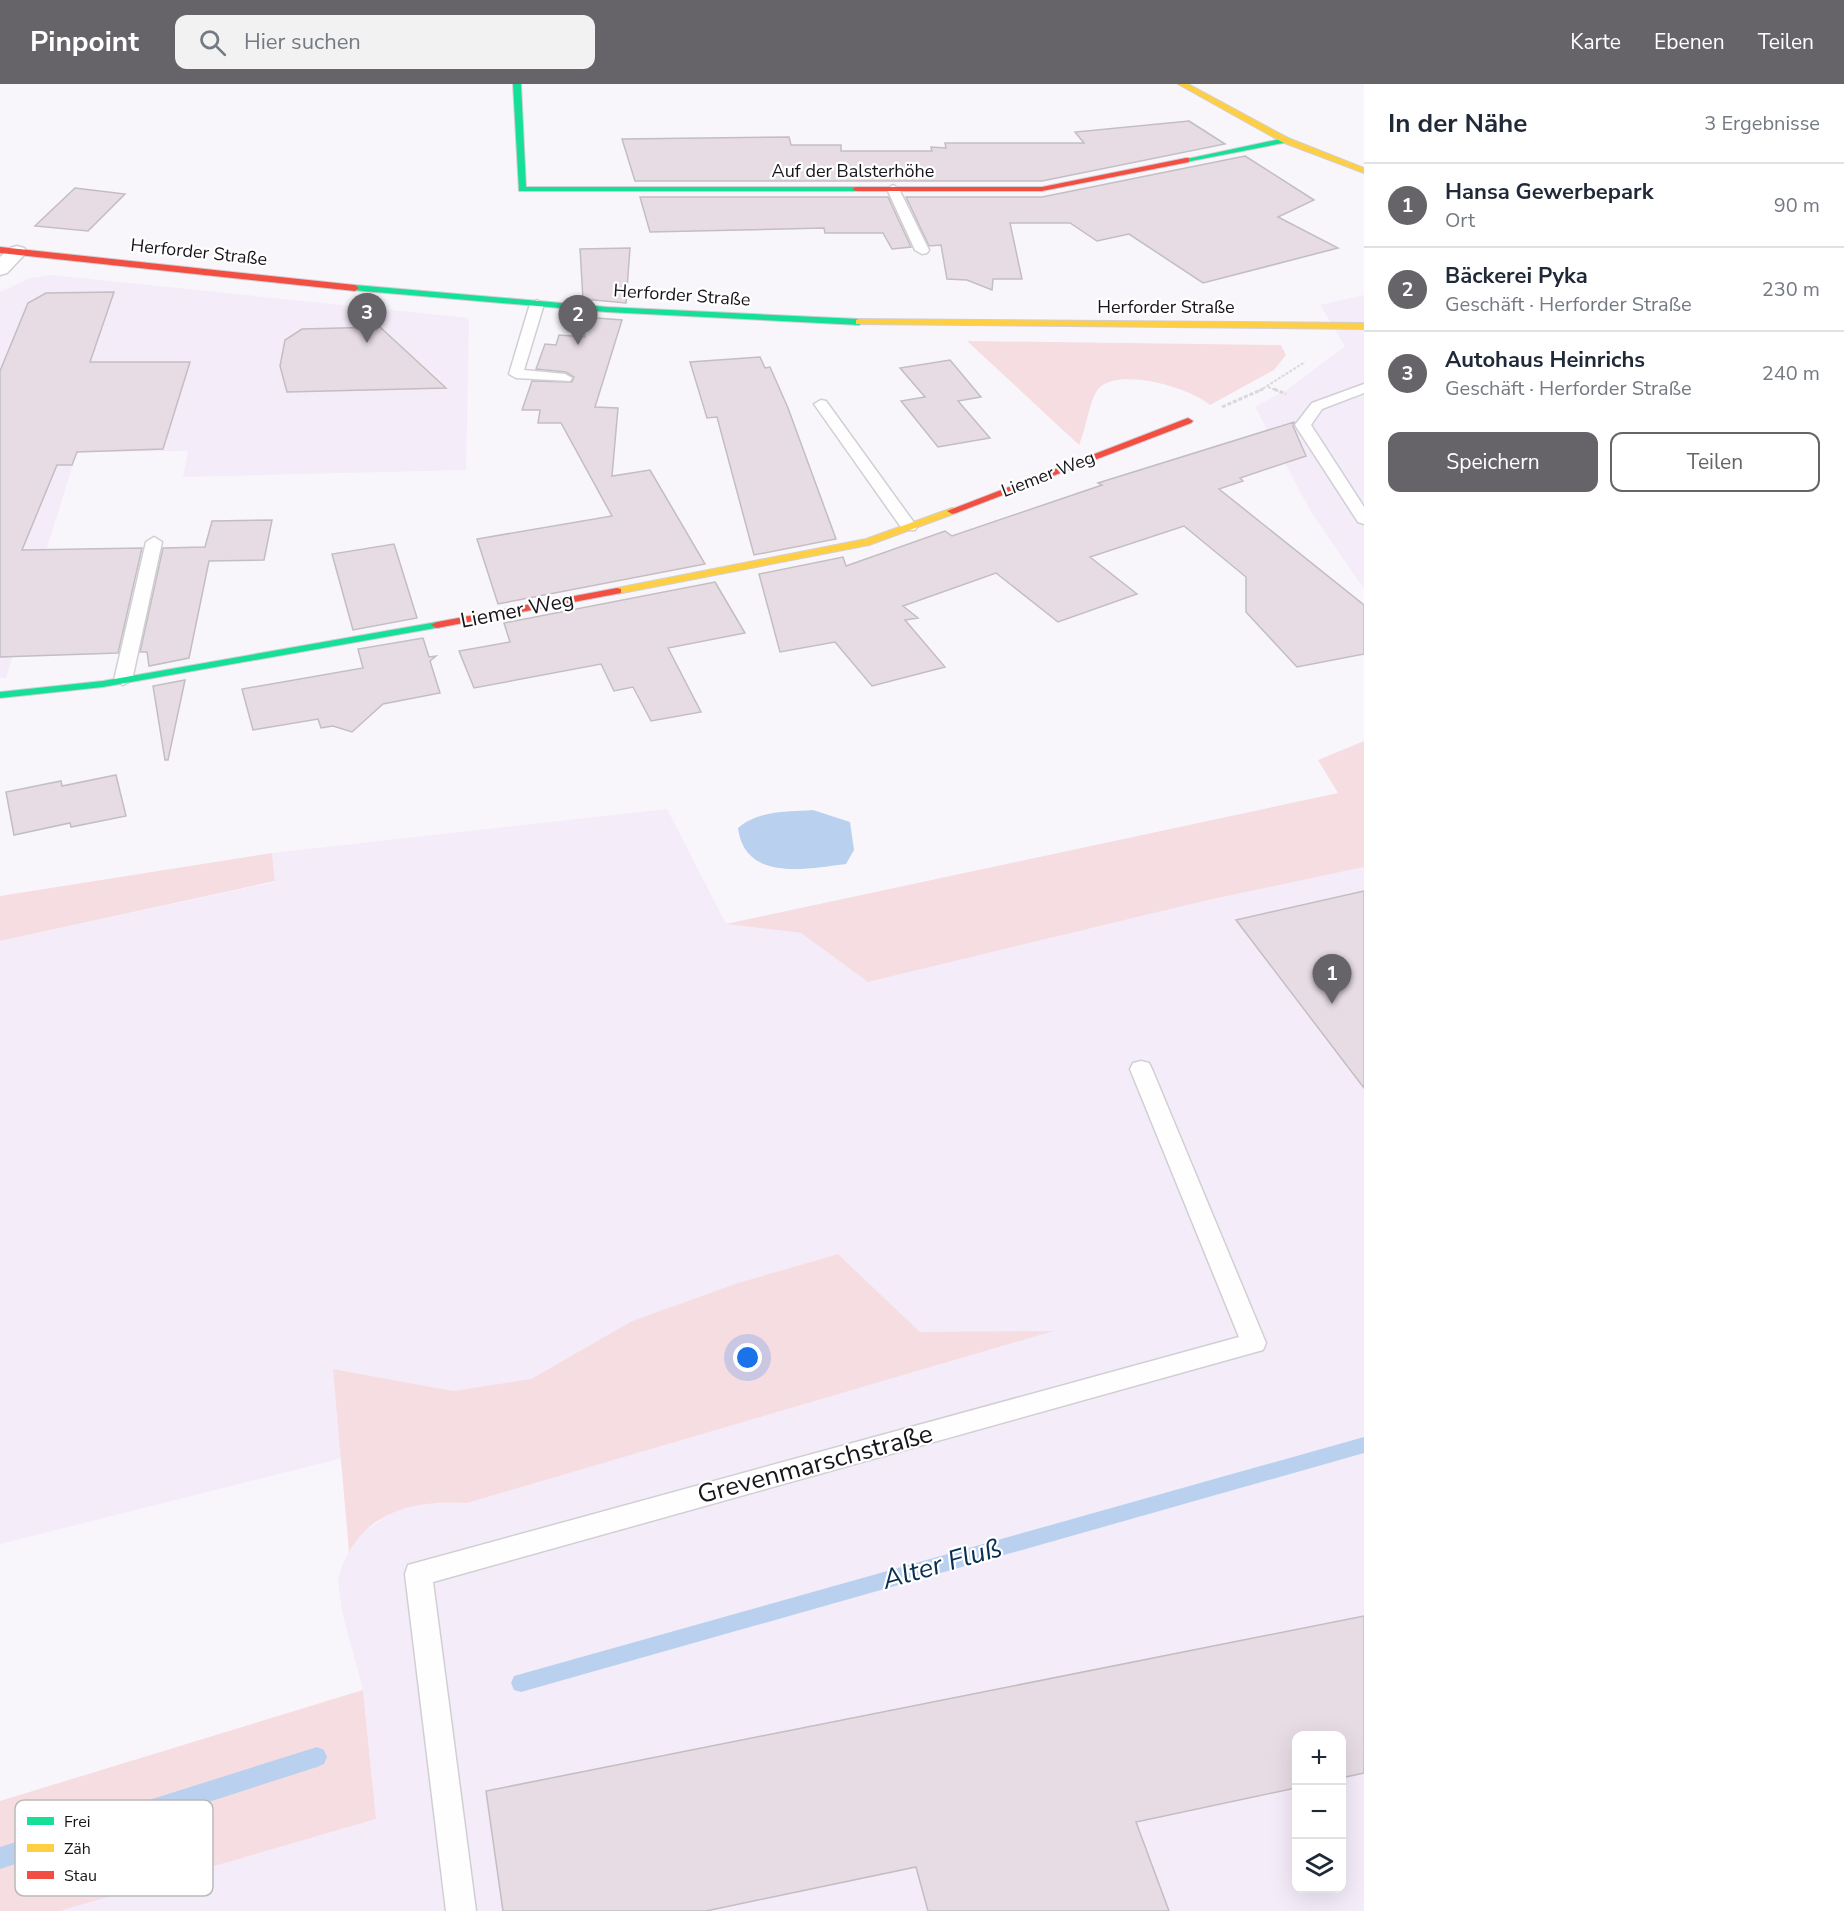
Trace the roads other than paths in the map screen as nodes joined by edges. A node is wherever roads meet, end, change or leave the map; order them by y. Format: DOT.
graph roads {
  1 [pos="517,84"];
  2 [pos="1182,84"];
  3 [pos="1285,140"];
  4 [pos="1364,171"];
  5 [pos="893,189"];
  6 [pos="922,250"];
  7 [pos="9,251"];
  8 [pos="0,269"];
  9 [pos="537,304"];
  10 [pos="1364,327"];
  11 [pos="565,378"];
  12 [pos="1364,388"];
  13 [pos="821,404"];
  14 [pos="1188,421"];
  15 [pos="1364,519"];
  16 [pos="909,526"];
  17 [pos="154,542"];
  18 [pos="123,680"];
  19 [pos="0,695"];
  20 [pos="1140,1069"];
  21 [pos="461,1911"];
  1 -- 5 [label="street, Auf der Balsterhöhe"];
  2 -- 3 [label="street"];
  3 -- 4 [label="street"];
  3 -- 5 [label="street, Auf der Balsterhöhe"];
  5 -- 6 [label="lane"];
  7 -- 8 [label="street"];
  7 -- 9 [label="street, Herforder Straße"];
  9 -- 10 [label="street, Herforder Straße"];
  9 -- 11 [label="lane"];
  12 -- 15 [label="lane"];
  13 -- 16 [label="lane"];
  14 -- 16 [label="street, Liemer Weg"];
  16 -- 18 [label="street, Liemer Weg"];
  17 -- 18 [label="lane"];
  18 -- 19 [label="street, Liemer Weg"];
  20 -- 21 [label="lane, Grevenmarschstraße"];
}
